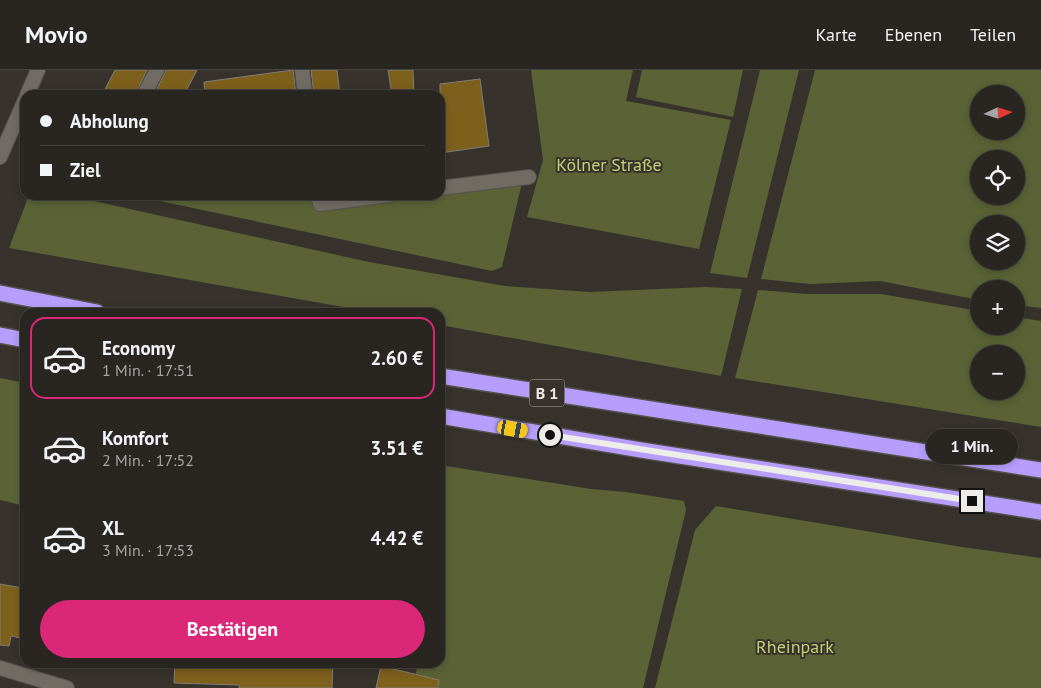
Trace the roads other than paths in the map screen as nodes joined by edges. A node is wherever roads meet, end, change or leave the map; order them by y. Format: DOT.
graph roads {
  1 [pos="38,70"];
  2 [pos="157,70"];
  3 [pos="302,70"];
  4 [pos="29,90"];
  5 [pos="147,90"];
  6 [pos="304,90"];
  7 [pos="20,111"];
  8 [pos="0,157"];
  9 [pos="530,177"];
  10 [pos="445,187"];
  11 [pos="319,200"];
  12 [pos="350,200"];
  13 [pos="2,294"];
  14 [pos="76,308"];
  15 [pos="0,335"];
  16 [pos="20,339"];
  17 [pos="445,377"];
  18 [pos="445,417"];
  19 [pos="1041,470"];
  20 [pos="1041,512"];
  21 [pos="0,668"];
  22 [pos="67,688"];
  1 -- 4 [label="main road"];
  2 -- 5 [label="main road"];
  3 -- 6 [label="main road"];
  7 -- 8 [label="main road"];
  9 -- 10 [label="main road"];
  11 -- 12 [label="main road"];
  13 -- 14 [label="highway"];
  15 -- 16 [label="highway"];
  17 -- 19 [label="highway, B 1"];
  18 -- 20 [label="highway, B 1"];
  21 -- 22 [label="main road"];
}
